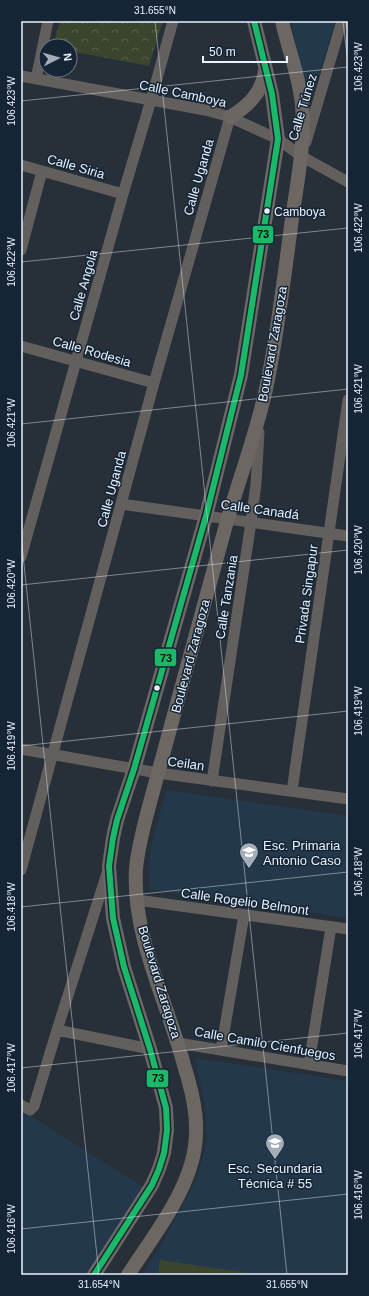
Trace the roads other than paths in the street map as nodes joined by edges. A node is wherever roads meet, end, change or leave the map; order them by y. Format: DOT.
graph roads {
  1 [pos="48,21"];
  2 [pos="173,21"];
  3 [pos="254,21"];
  4 [pos="282,21"];
  5 [pos="342,21"];
  6 [pos="265,64"];
  7 [pos="21,76"];
  8 [pos="36,79"];
  9 [pos="151,100"];
  10 [pos="230,117"];
  11 [pos="278,139"];
  12 [pos="301,156"];
  13 [pos="21,165"];
  14 [pos="42,172"];
  15 [pos="348,182"];
  16 [pos="123,194"];
  17 [pos="21,250"];
  18 [pos="21,346"];
  19 [pos="76,361"];
  20 [pos="154,383"];
  21 [pos="348,400"];
  22 [pos="259,416"];
  23 [pos="121,504"];
  24 [pos="206,516"];
  25 [pos="228,519"];
  26 [pos="251,522"];
  27 [pos="24,532"];
  28 [pos="329,533"];
  29 [pos="348,536"];
  30 [pos="21,557"];
  31 [pos="21,749"];
  32 [pos="53,755"];
  33 [pos="134,769"];
  34 [pos="158,773"];
  35 [pos="212,781"];
  36 [pos="292,791"];
  37 [pos="348,798"];
  38 [pos="109,866"];
  39 [pos="21,870"];
  40 [pos="137,900"];
  41 [pos="244,915"];
  42 [pos="331,927"];
  43 [pos="348,929"];
  44 [pos="57,1030"];
  45 [pos="178,1043"];
  46 [pos="150,1049"];
  47 [pos="221,1050"];
  48 [pos="309,1064"];
  49 [pos="348,1071"];
  50 [pos="21,1105"];
  51 [pos="94,1275"];
  52 [pos="128,1275"];
  1 -- 8 [label="street"];
  2 -- 9 [label="street, Calle Angola"];
  3 -- 6 [label="main road, Boulevard Zaragoza"];
  4 -- 12 [label="main road, Boulevard Zaragoza"];
  5 -- 12 [label="street, Calle Túnez"];
  6 -- 10 [label="main road"];
  6 -- 11 [label="main road, Boulevard Zaragoza"];
  7 -- 8 [label="street, Calle Camboya"];
  8 -- 9 [label="street, Calle Camboya"];
  9 -- 10 [label="street, Calle Camboya"];
  9 -- 16 [label="street, Calle Angola"];
  10 -- 11 [label="street, Calle Camboya"];
  10 -- 20 [label="street, Calle Uganda"];
  11 -- 12 [label="street, Calle Camboya"];
  11 -- 24 [label="main road, Boulevard Zaragoza"];
  12 -- 15 [label="street, Calle Camboya"];
  12 -- 22 [label="main road, Boulevard Zaragoza"];
  13 -- 14 [label="street, Calle Siria"];
  14 -- 16 [label="street, Calle Siria"];
  14 -- 17 [label="street"];
  16 -- 19 [label="street, Calle Angola"];
  18 -- 19 [label="street, Calle Rodesia"];
  19 -- 20 [label="street, Calle Rodesia"];
  19 -- 27 [label="street, Calle Angola"];
  20 -- 23 [label="street, Calle Uganda"];
  21 -- 28 [label="street, Privada Singapur"];
  22 -- 25 [label="main road, Boulevard Zaragoza"];
  22 -- 26 [label="street, Calle Tanzania"];
  23 -- 24 [label="street, Calle Canadá"];
  23 -- 32 [label="street, Calle Uganda"];
  24 -- 25 [label="street, Calle Canadá"];
  24 -- 33 [label="main road, Boulevard Zaragoza"];
  25 -- 26 [label="street, Calle Canadá"];
  25 -- 34 [label="main road, Boulevard Zaragoza"];
  26 -- 28 [label="street, Calle Canadá"];
  26 -- 35 [label="street, Calle Tanzania"];
  27 -- 30 [label="street, Calle Angola"];
  28 -- 29 [label="street, Calle Canadá"];
  28 -- 36 [label="street, Privada Singapur"];
  31 -- 32 [label="street, Ceilan"];
  32 -- 33 [label="street, Ceilan"];
  32 -- 39 [label="street, Calle Uganda"];
  33 -- 34 [label="street, Ceilan"];
  33 -- 38 [label="main road, Boulevard Zaragoza"];
  34 -- 35 [label="street, Ceilan"];
  34 -- 40 [label="main road, Boulevard Zaragoza"];
  35 -- 36 [label="street, Ceilan"];
  36 -- 37 [label="street, Ceilan"];
  38 -- 44 [label="street"];
  38 -- 46 [label="main road, Boulevard Zaragoza"];
  40 -- 41 [label="street, Calle Rogelio Belmont"];
  40 -- 45 [label="main road, Boulevard Zaragoza"];
  41 -- 42 [label="street, Calle Rogelio Belmont"];
  41 -- 47 [label="street"];
  42 -- 43 [label="street, Calle Rogelio Belmont"];
  42 -- 48 [label="street"];
  44 -- 46 [label="street"];
  44 -- 50 [label="street"];
  45 -- 47 [label="street, Calle Camilo Cienfuegos"];
  45 -- 52 [label="main road, Boulevard Zaragoza"];
  46 -- 51 [label="main road, Boulevard Zaragoza"];
  47 -- 48 [label="street, Calle Camilo Cienfuegos"];
  48 -- 49 [label="street, Calle Camilo Cienfuegos"];
}
